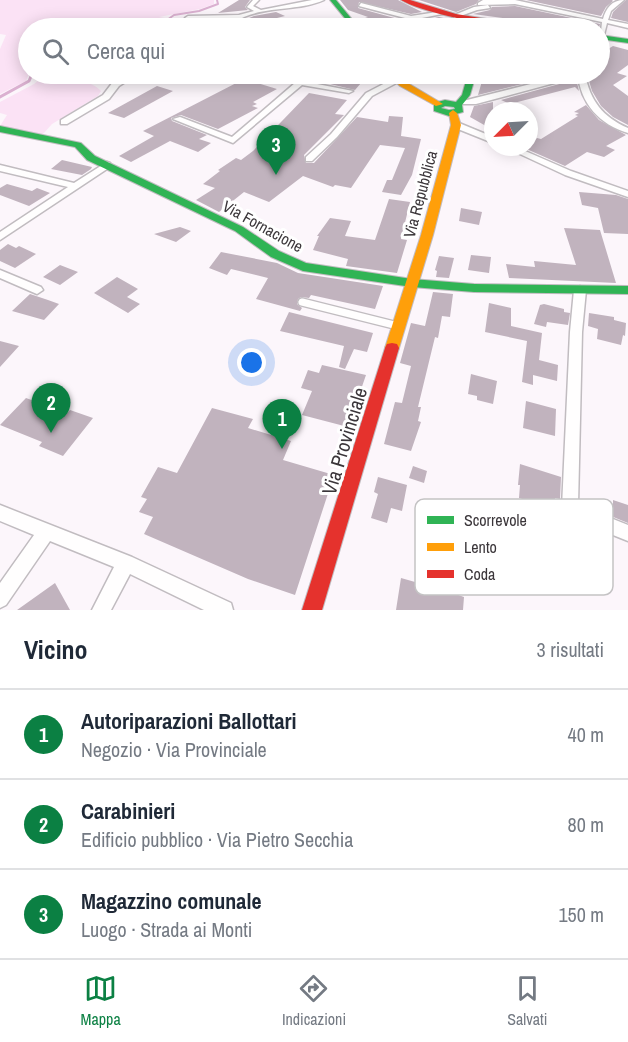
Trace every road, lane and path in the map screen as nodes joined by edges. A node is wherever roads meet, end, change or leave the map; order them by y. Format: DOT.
graph roads {
  1 [pos="256,0"];
  2 [pos="321,0"];
  3 [pos="333,0"];
  4 [pos="404,0"];
  5 [pos="621,0"];
  6 [pos="515,1"];
  7 [pos="361,5"];
  8 [pos="260,12"];
  9 [pos="244,15"];
  10 [pos="449,15"];
  11 [pos="188,18"];
  12 [pos="239,18"];
  13 [pos="348,18"];
  14 [pos="411,18"];
  15 [pos="460,18"];
  16 [pos="592,18"];
  17 [pos="606,18"];
  18 [pos="610,22"];
  19 [pos="628,26"];
  20 [pos="610,39"];
  21 [pos="628,40"];
  22 [pos="116,84"];
  23 [pos="298,84"];
  24 [pos="310,84"];
  25 [pos="383,84"];
  26 [pos="406,84"];
  27 [pos="468,84"];
  28 [pos="540,84"];
  29 [pos="584,84"];
  30 [pos="349,91"];
  31 [pos="458,111"];
  32 [pos="177,119"];
  33 [pos="64,122"];
  34 [pos="0,129"];
  35 [pos="628,131"];
  36 [pos="484,133"];
  37 [pos="530,156"];
  38 [pos="309,159"];
  39 [pos="107,165"];
  40 [pos="0,168"];
  41 [pos="75,186"];
  42 [pos="628,194"];
  43 [pos="0,237"];
  44 [pos="0,274"];
  45 [pos="412,282"];
  46 [pos="37,290"];
  47 [pos="580,290"];
  48 [pos="628,290"];
  49 [pos="302,302"];
  50 [pos="399,327"];
  51 [pos="571,499"];
  52 [pos="0,513"];
  53 [pos="613,526"];
  54 [pos="47,531"];
  55 [pos="628,532"];
  56 [pos="126,563"];
  57 [pos="0,599"];
  58 [pos="101,610"];
  59 [pos="224,610"];
  60 [pos="312,610"];
  1 -- 8 [label="street"];
  2 -- 8 [label="street"];
  3 -- 13 [label="street"];
  4 -- 10 [label="street"];
  5 -- 17 [label="street"];
  6 -- 10 [label="street"];
  6 -- 16 [label="street"];
  7 -- 14 [label="street"];
  8 -- 9 [label="street"];
  9 -- 11 [label="street"];
  9 -- 12 [label="street"];
  10 -- 14 [label="street"];
  10 -- 15 [label="street"];
  18 -- 19 [label="street"];
  20 -- 21 [label="street"];
  22 -- 33 [label="street"];
  23 -- 32 [label="street"];
  24 -- 30 [label="street"];
  25 -- 38 [label="street"];
  26 -- 31 [label="street"];
  27 -- 31 [label="street, Via Repubblica"];
  28 -- 31 [label="street"];
  29 -- 35 [label="street"];
  31 -- 36 [label="street"];
  31 -- 45 [label="street, Via Repubblica"];
  34 -- 39 [label="street, Via Fornacione"];
  37 -- 42 [label="street"];
  39 -- 41 [label="street"];
  39 -- 45 [label="street, Via Fornacione"];
  40 -- 41 [label="street"];
  41 -- 43 [label="street"];
  44 -- 46 [label="street"];
  45 -- 47 [label="street, Via Fornacione"];
  45 -- 50 [label="street, Via Provinciale"];
  47 -- 48 [label="street, Via Fornacione"];
  47 -- 51 [label="street"];
  49 -- 50 [label="lane"];
  50 -- 60 [label="street, Via Provinciale"];
  52 -- 54 [label="street"];
  53 -- 55 [label="street"];
  54 -- 56 [label="street"];
  54 -- 57 [label="street"];
  56 -- 58 [label="street"];
  56 -- 59 [label="street"];
}
